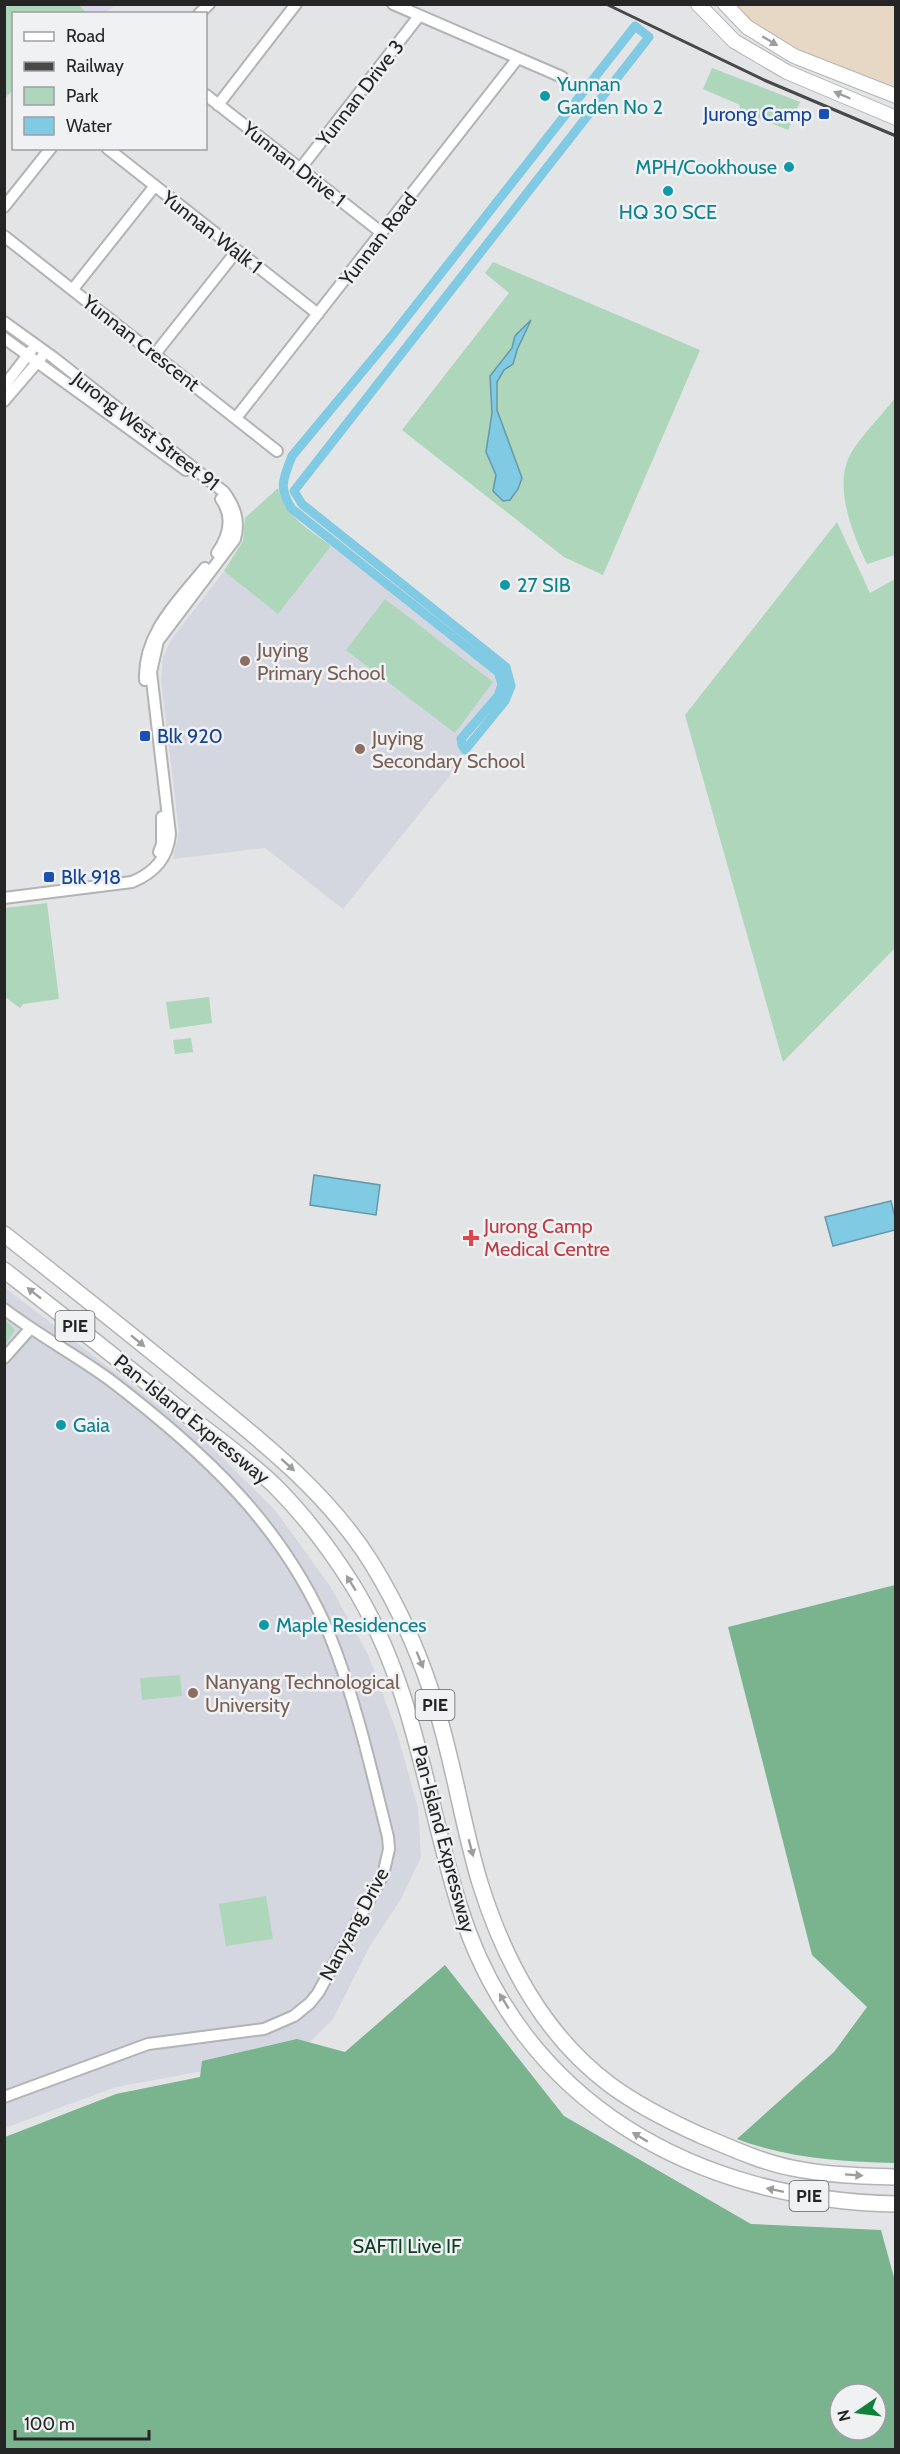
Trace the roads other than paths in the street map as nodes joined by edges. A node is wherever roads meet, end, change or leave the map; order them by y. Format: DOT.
graph roads {
  1 [pos="296,4"];
  2 [pos="393,4"];
  3 [pos="698,4"];
  4 [pos="725,4"];
  5 [pos="419,16"];
  6 [pos="518,58"];
  7 [pos="562,77"];
  8 [pos="207,96"];
  9 [pos="896,96"];
  10 [pos="218,105"];
  11 [pos="896,118"];
  12 [pos="49,150"];
  13 [pos="109,150"];
  14 [pos="300,169"];
  15 [pos="154,187"];
  16 [pos="4,207"];
  17 [pos="382,233"];
  18 [pos="4,236"];
  19 [pos="236,252"];
  20 [pos="73,289"];
  21 [pos="318,314"];
  22 [pos="4,322"];
  23 [pos="4,338"];
  24 [pos="32,350"];
  25 [pos="46,353"];
  26 [pos="155,354"];
  27 [pos="38,362"];
  28 [pos="4,386"];
  29 [pos="4,401"];
  30 [pos="236,418"];
  31 [pos="277,451"];
  32 [pos="4,891"];
  33 [pos="4,898"];
  34 [pos="4,1234"];
  35 [pos="4,1270"];
  36 [pos="4,1309"];
  37 [pos="30,1329"];
  38 [pos="4,1358"];
  39 [pos="4,2097"];
  40 [pos="896,2177"];
  41 [pos="896,2204"];
  1 -- 10 [label="street"];
  2 -- 5 [label="street"];
  11 -- 3 [label="main road, one-way"];
  4 -- 9 [label="main road, one-way"];
  5 -- 6 [label="street"];
  5 -- 14 [label="street, Yunnan Drive 3"];
  6 -- 7 [label="street"];
  6 -- 17 [label="street, Yunnan Road"];
  8 -- 10 [label="street, Yunnan Drive 1"];
  10 -- 14 [label="street, Yunnan Drive 1"];
  12 -- 16 [label="street"];
  13 -- 15 [label="street, Yunnan Walk 1"];
  14 -- 17 [label="street, Yunnan Drive 1"];
  15 -- 19 [label="street, Yunnan Walk 1"];
  15 -- 20 [label="street"];
  17 -- 21 [label="street, Yunnan Road"];
  18 -- 20 [label="street, Yunnan Crescent"];
  19 -- 21 [label="street, Yunnan Walk 1"];
  19 -- 26 [label="street"];
  20 -- 26 [label="street, Yunnan Crescent"];
  21 -- 30 [label="street, Yunnan Road"];
  22 -- 24 [label="street"];
  23 -- 24 [label="street"];
  24 -- 25 [label="street"];
  24 -- 27 [label="street, Jurong West Street 91"];
  24 -- 28 [label="street"];
  25 -- 27 [label="street"];
  25 -- 33 [label="street, Jurong West Street 91"];
  26 -- 30 [label="street, Yunnan Crescent"];
  27 -- 29 [label="street"];
  27 -- 32 [label="street, Jurong West Street 91"];
  30 -- 31 [label="street, Yunnan Crescent"];
  34 -- 40 [label="highway, Pan-Island Expressway / PIE, one-way"];
  41 -- 35 [label="highway, Pan-Island Expressway / PIE, one-way"];
  36 -- 37 [label="street, Nanyang Drive"];
  37 -- 38 [label="street"];
  37 -- 39 [label="street, Nanyang Drive"];
}
